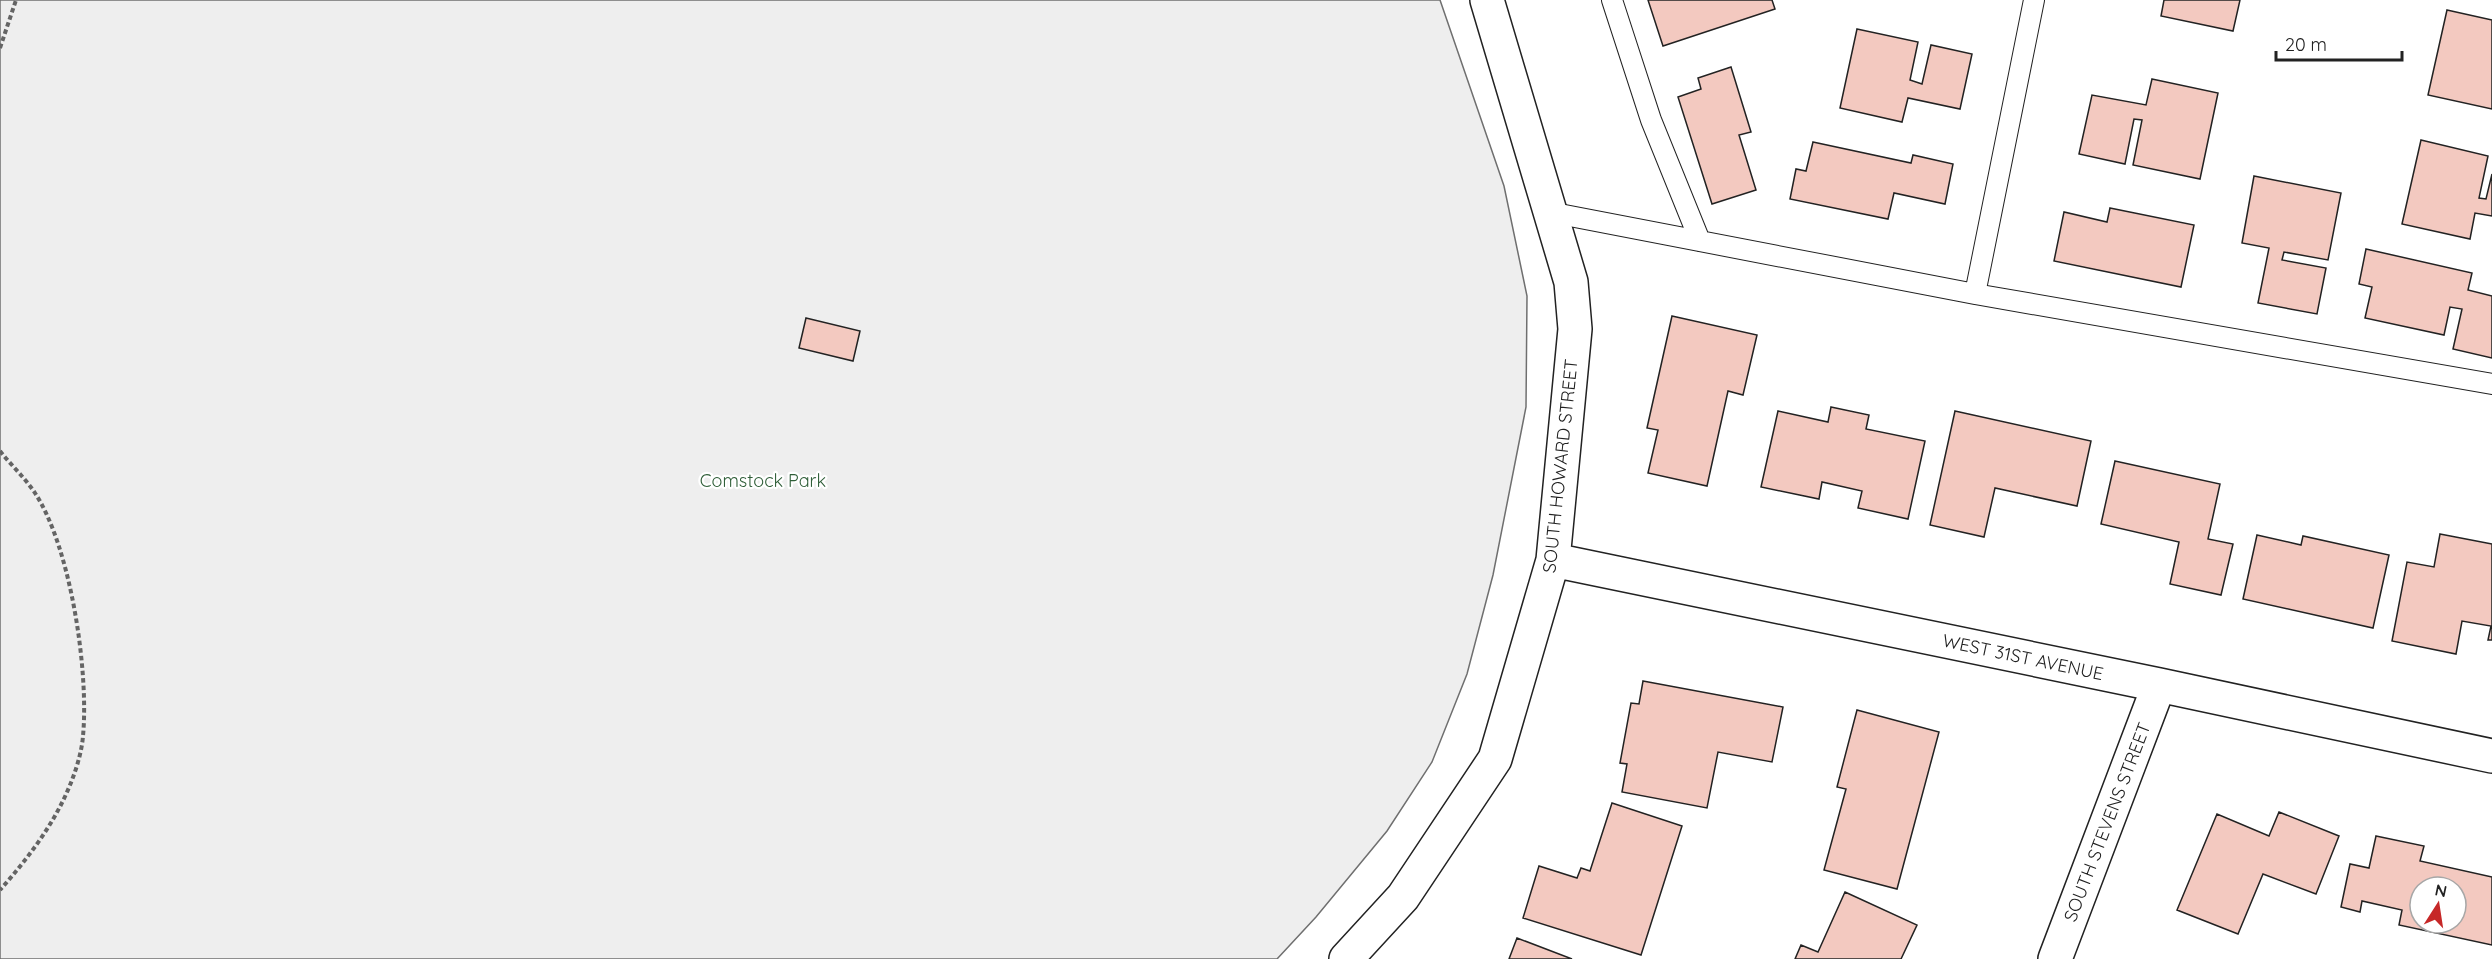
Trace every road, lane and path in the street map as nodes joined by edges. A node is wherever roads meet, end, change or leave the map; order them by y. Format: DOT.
graph roads {
  1 [pos="16,0"];
  2 [pos="1487,0"];
  3 [pos="1612,0"];
  4 [pos="2034,0"];
  5 [pos="0,48"];
  6 [pos="1549,212"];
  7 [pos="1700,241"];
  8 [pos="1975,294"];
  9 [pos="2492,384"];
  10 [pos="0,451"];
  11 [pos="1553,561"];
  12 [pos="2159,685"];
  13 [pos="2492,756"];
  14 [pos="0,890"];
  15 [pos="1346,959"];
  16 [pos="2055,959"];
  1 -- 5 [label="path"];
  2 -- 6 [label="street, SOUTH HOWARD STREET"];
  3 -- 7 [label="lane"];
  4 -- 8 [label="lane"];
  6 -- 7 [label="lane"];
  6 -- 11 [label="street, SOUTH HOWARD STREET"];
  7 -- 8 [label="lane"];
  8 -- 9 [label="lane"];
  10 -- 14 [label="path"];
  11 -- 12 [label="street, WEST 31ST AVENUE"];
  11 -- 15 [label="street, SOUTH HOWARD STREET"];
  12 -- 13 [label="street, WEST 31ST AVENUE"];
  12 -- 16 [label="street, SOUTH STEVENS STREET"];
}
